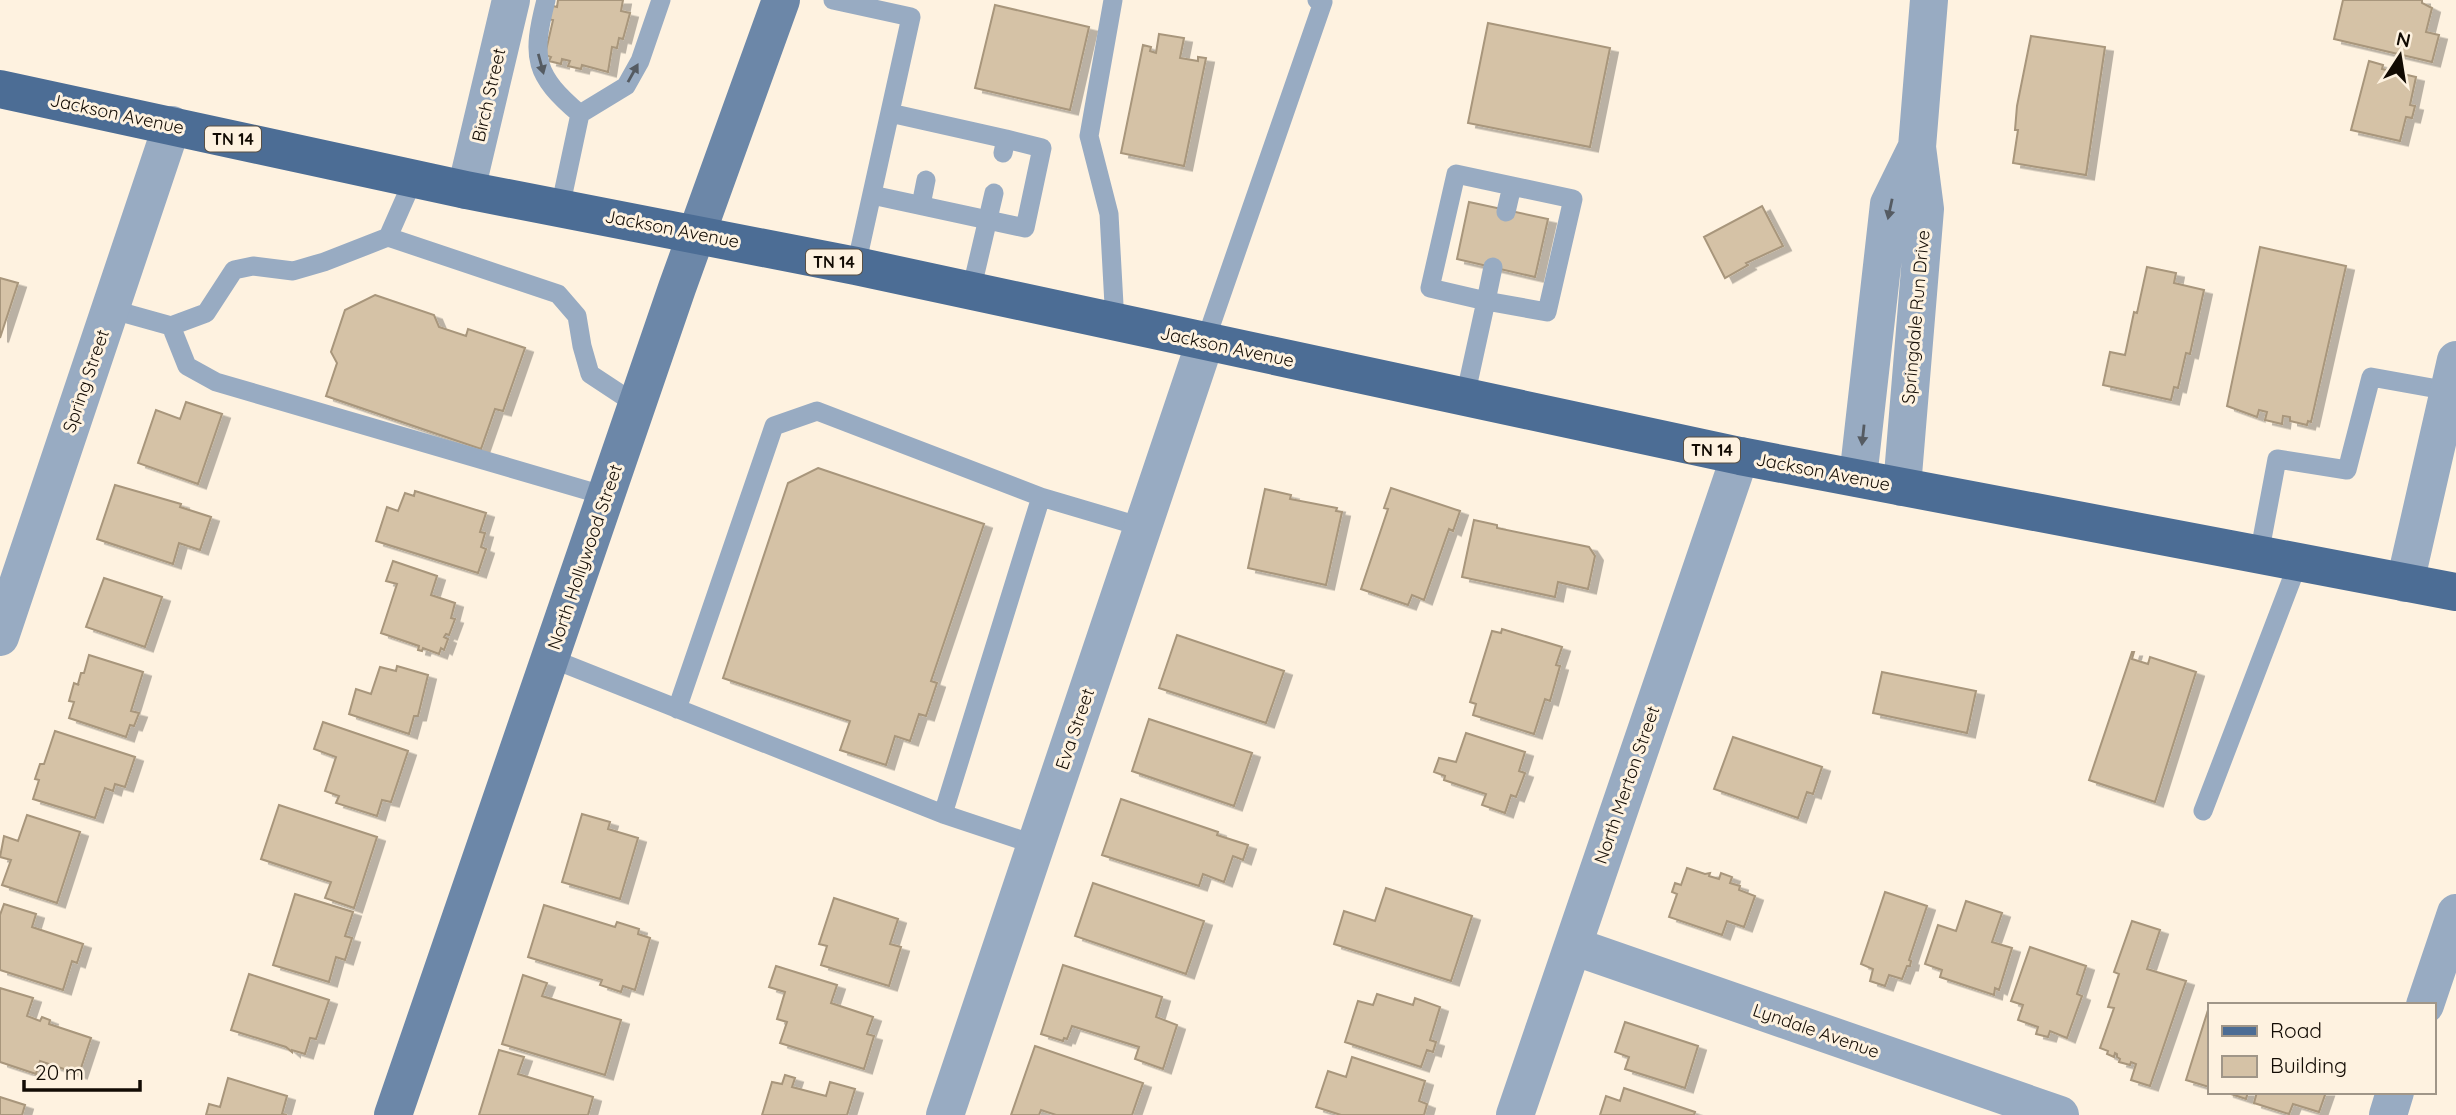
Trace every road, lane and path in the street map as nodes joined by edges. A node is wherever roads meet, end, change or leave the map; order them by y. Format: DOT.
graph roads {
  1 [pos="511,0"];
  2 [pos="546,0"];
  3 [pos="661,0"];
  4 [pos="781,0"];
  5 [pos="833,0"];
  6 [pos="1113,0"];
  7 [pos="1317,0"];
  8 [pos="1929,0"];
  9 [pos="0,89"];
  10 [pos="890,113"];
  11 [pos="580,114"];
  12 [pos="172,125"];
  13 [pos="1917,147"];
  14 [pos="414,178"];
  15 [pos="926,180"];
  16 [pos="1512,186"];
  17 [pos="466,190"];
  18 [pos="994,193"];
  19 [pos="872,195"];
  20 [pos="920,205"];
  21 [pos="560,208"];
  22 [pos="1506,212"];
  23 [pos="988,219"];
  24 [pos="696,234"];
  25 [pos="388,237"];
  26 [pos="856,266"];
  27 [pos="1493,267"];
  28 [pos="971,290"];
  29 [pos="1486,301"];
  30 [pos="110,309"];
  31 [pos="1115,323"];
  32 [pos="171,326"];
  33 [pos="1205,342"];
  34 [pos="2452,375"];
  35 [pos="1465,397"];
  36 [pos="637,405"];
  37 [pos="1740,456"];
  38 [pos="1858,478"];
  39 [pos="1902,487"];
  40 [pos="606,496"];
  41 [pos="1041,497"];
  42 [pos="1142,527"];
  43 [pos="2259,555"];
  44 [pos="2298,563"];
  45 [pos="2405,583"];
  46 [pos="2456,592"];
  47 [pos="0,637"];
  48 [pos="550,658"];
  49 [pos="677,709"];
  50 [pos="2203,811"];
  51 [pos="943,814"];
  52 [pos="1036,845"];
  53 [pos="2456,914"];
  54 [pos="1573,946"];
  55 [pos="2426,1003"];
  56 [pos="2394,1094"];
  57 [pos="393,1115"];
  58 [pos="945,1115"];
  59 [pos="1515,1115"];
  60 [pos="2060,1115"];
  61 [pos="2388,1115"];
  1 -- 17 [label="street, Birch Street"];
  2 -- 11 [label="lane, one-way"];
  11 -- 3 [label="lane, one-way"];
  4 -- 24 [label="main road, North Hollywood Street"];
  5 -- 10 [label="lane"];
  6 -- 31 [label="lane"];
  7 -- 33 [label="lane"];
  8 -- 13 [label="street, Springdale Run Drive"];
  9 -- 12 [label="main road, Jackson Avenue / TN 14"];
  10 -- 19 [label="lane"];
  10 -- 23 [label="lane"];
  11 -- 21 [label="lane"];
  12 -- 14 [label="main road, Jackson Avenue / TN 14"];
  12 -- 30 [label="street, Spring Street"];
  13 -- 38 [label="street, Springdale Run Drive, one-way"];
  13 -- 39 [label="street, Springdale Run Drive"];
  14 -- 17 [label="main road, Jackson Avenue / TN 14"];
  14 -- 25 [label="lane"];
  15 -- 20 [label="lane"];
  16 -- 22 [label="lane"];
  16 -- 29 [label="lane"];
  16 -- 29 [label="lane"];
  17 -- 21 [label="main road, Jackson Avenue / TN 14"];
  18 -- 23 [label="lane"];
  19 -- 20 [label="lane"];
  19 -- 26 [label="lane"];
  20 -- 23 [label="lane"];
  21 -- 24 [label="main road, Jackson Avenue / TN 14"];
  23 -- 28 [label="lane"];
  24 -- 26 [label="main road, Jackson Avenue / TN 14"];
  24 -- 36 [label="main road, North Hollywood Street"];
  25 -- 32 [label="lane"];
  25 -- 36 [label="lane"];
  26 -- 28 [label="main road, Jackson Avenue / TN 14"];
  27 -- 29 [label="lane"];
  28 -- 31 [label="main road, Jackson Avenue / TN 14"];
  29 -- 35 [label="lane"];
  30 -- 32 [label="lane"];
  30 -- 47 [label="street, Spring Street"];
  31 -- 33 [label="main road, Jackson Avenue / TN 14"];
  32 -- 40 [label="lane"];
  33 -- 35 [label="main road, Jackson Avenue / TN 14"];
  33 -- 42 [label="street, Eva Street"];
  34 -- 43 [label="lane"];
  34 -- 45 [label="street"];
  35 -- 37 [label="main road, Jackson Avenue / TN 14"];
  36 -- 40 [label="main road, North Hollywood Street"];
  37 -- 38 [label="main road, Jackson Avenue / TN 14"];
  37 -- 54 [label="street, North Merton Street"];
  38 -- 39 [label="main road, Jackson Avenue / TN 14"];
  39 -- 43 [label="main road, Jackson Avenue / TN 14"];
  40 -- 48 [label="main road, North Hollywood Street"];
  41 -- 42 [label="lane"];
  41 -- 49 [label="lane"];
  41 -- 51 [label="lane"];
  42 -- 52 [label="street, Eva Street"];
  43 -- 44 [label="main road, Jackson Avenue / TN 14"];
  44 -- 45 [label="main road, Jackson Avenue / TN 14"];
  44 -- 50 [label="lane"];
  45 -- 46 [label="main road, Jackson Avenue / TN 14"];
  48 -- 49 [label="lane"];
  48 -- 57 [label="main road, North Hollywood Street"];
  49 -- 51 [label="lane"];
  51 -- 52 [label="lane"];
  52 -- 58 [label="street, Eva Street"];
  53 -- 55 [label="street"];
  54 -- 59 [label="street, North Merton Street"];
  54 -- 60 [label="street, Lyndale Avenue"];
  56 -- 61 [label="street"];
}
